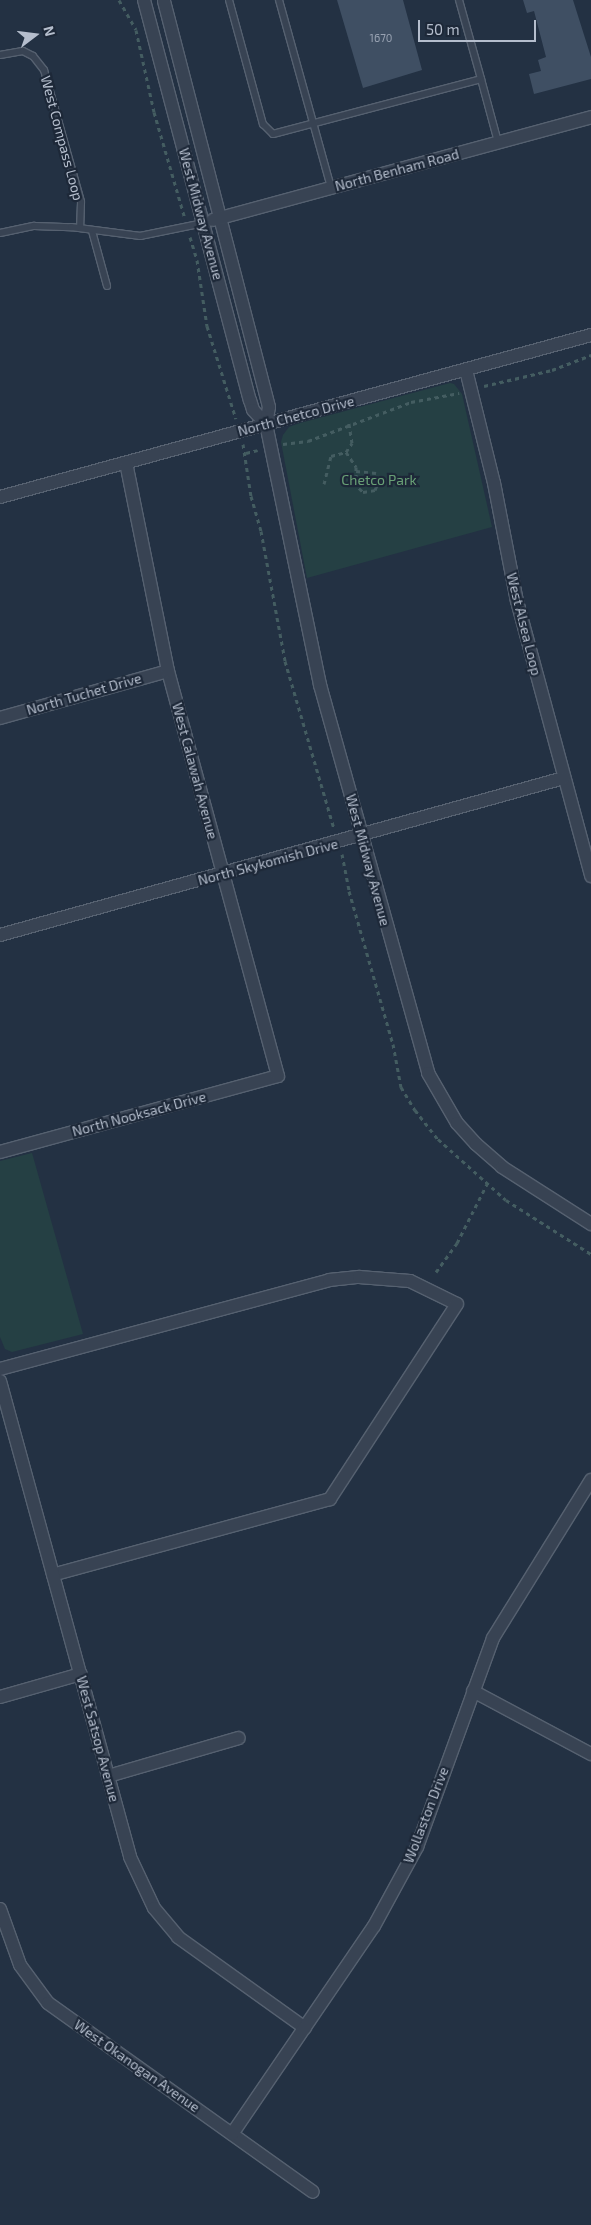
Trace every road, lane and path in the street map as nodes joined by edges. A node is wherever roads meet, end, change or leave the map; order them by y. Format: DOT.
graph roads {
  1 [pos="144,0"];
  2 [pos="164,0"];
  3 [pos="229,0"];
  4 [pos="279,0"];
  5 [pos="458,0"];
  6 [pos="0,55"];
  7 [pos="481,79"];
  8 [pos="591,117"];
  9 [pos="313,124"];
  10 [pos="498,142"];
  11 [pos="331,188"];
  12 [pos="220,218"];
  13 [pos="204,223"];
  14 [pos="80,228"];
  15 [pos="92,231"];
  16 [pos="0,233"];
  17 [pos="107,286"];
  18 [pos="591,335"];
  19 [pos="591,355"];
  20 [pos="466,370"];
  21 [pos="472,390"];
  22 [pos="349,423"];
  23 [pos="266,424"];
  24 [pos="272,447"];
  25 [pos="346,452"];
  26 [pos="246,453"];
  27 [pos="126,463"];
  28 [pos="356,471"];
  29 [pos="324,484"];
  30 [pos="0,497"];
  31 [pos="168,671"];
  32 [pos="0,718"];
  33 [pos="564,778"];
  34 [pos="362,836"];
  35 [pos="223,874"];
  36 [pos="591,876"];
  37 [pos="0,935"];
  38 [pos="278,1076"];
  39 [pos="0,1152"];
  40 [pos="487,1184"];
  41 [pos="591,1224"];
  42 [pos="436,1272"];
  43 [pos="0,1369"];
  44 [pos="0,1381"];
  45 [pos="591,1480"];
  46 [pos="53,1575"];
  47 [pos="81,1674"];
  48 [pos="473,1691"];
  49 [pos="0,1697"];
  50 [pos="239,1738"];
  51 [pos="591,1754"];
  52 [pos="108,1776"];
  53 [pos="0,1908"];
  54 [pos="305,2028"];
  55 [pos="232,2134"];
  56 [pos="313,2192"];
  1 -- 13 [label="street, West Midway Avenue"];
  2 -- 12 [label="street, West Midway Avenue"];
  3 -- 9 [label="lane"];
  4 -- 9 [label="lane"];
  5 -- 7 [label="lane"];
  6 -- 14 [label="lane, West Compass Loop"];
  7 -- 9 [label="lane"];
  7 -- 10 [label="lane"];
  8 -- 10 [label="street, North Benham Road"];
  9 -- 11 [label="lane"];
  10 -- 11 [label="street, North Benham Road"];
  11 -- 12 [label="street, North Benham Road"];
  12 -- 13 [label="street, North Benham Road"];
  12 -- 23 [label="street, West Midway Avenue"];
  13 -- 15 [label="lane"];
  13 -- 23 [label="street, West Midway Avenue"];
  14 -- 15 [label="lane"];
  14 -- 16 [label="lane"];
  15 -- 17 [label="lane"];
  18 -- 20 [label="street, North Chetco Drive"];
  19 -- 21 [label="path"];
  20 -- 21 [label="street, West Alsea Loop"];
  20 -- 23 [label="street, North Chetco Drive"];
  21 -- 22 [label="path"];
  21 -- 33 [label="street, West Alsea Loop"];
  22 -- 24 [label="path"];
  22 -- 25 [label="path"];
  23 -- 24 [label="street, West Midway Avenue"];
  23 -- 27 [label="street, North Chetco Drive"];
  24 -- 26 [label="path"];
  24 -- 34 [label="street, West Midway Avenue"];
  25 -- 28 [label="path"];
  25 -- 29 [label="path"];
  27 -- 30 [label="street, North Chetco Drive"];
  27 -- 31 [label="street, West Calawah Avenue"];
  28 -- 28 [label="path"];
  31 -- 32 [label="street, North Tuchet Drive"];
  31 -- 35 [label="street, West Calawah Avenue"];
  33 -- 34 [label="street, North Skykomish Drive"];
  33 -- 36 [label="street, West Alsea Loop"];
  34 -- 35 [label="street, North Skykomish Drive"];
  34 -- 41 [label="street, West Midway Avenue"];
  35 -- 37 [label="street, North Skykomish Drive"];
  35 -- 38 [label="street, West Calawah Avenue"];
  38 -- 39 [label="street, North Nooksack Drive"];
  40 -- 42 [label="path"];
  43 -- 46 [label="street"];
  44 -- 46 [label="street, West Satsop Avenue"];
  45 -- 48 [label="street, Wollaston Drive"];
  46 -- 47 [label="street, West Satsop Avenue"];
  47 -- 49 [label="street"];
  47 -- 52 [label="street, West Satsop Avenue"];
  48 -- 51 [label="street"];
  48 -- 54 [label="street, Wollaston Drive"];
  50 -- 52 [label="street"];
  52 -- 54 [label="street, West Satsop Avenue"];
  53 -- 55 [label="street, West Okanogan Avenue"];
  54 -- 55 [label="street, Wollaston Drive"];
  55 -- 56 [label="street, West Okanogan Avenue"];
}
